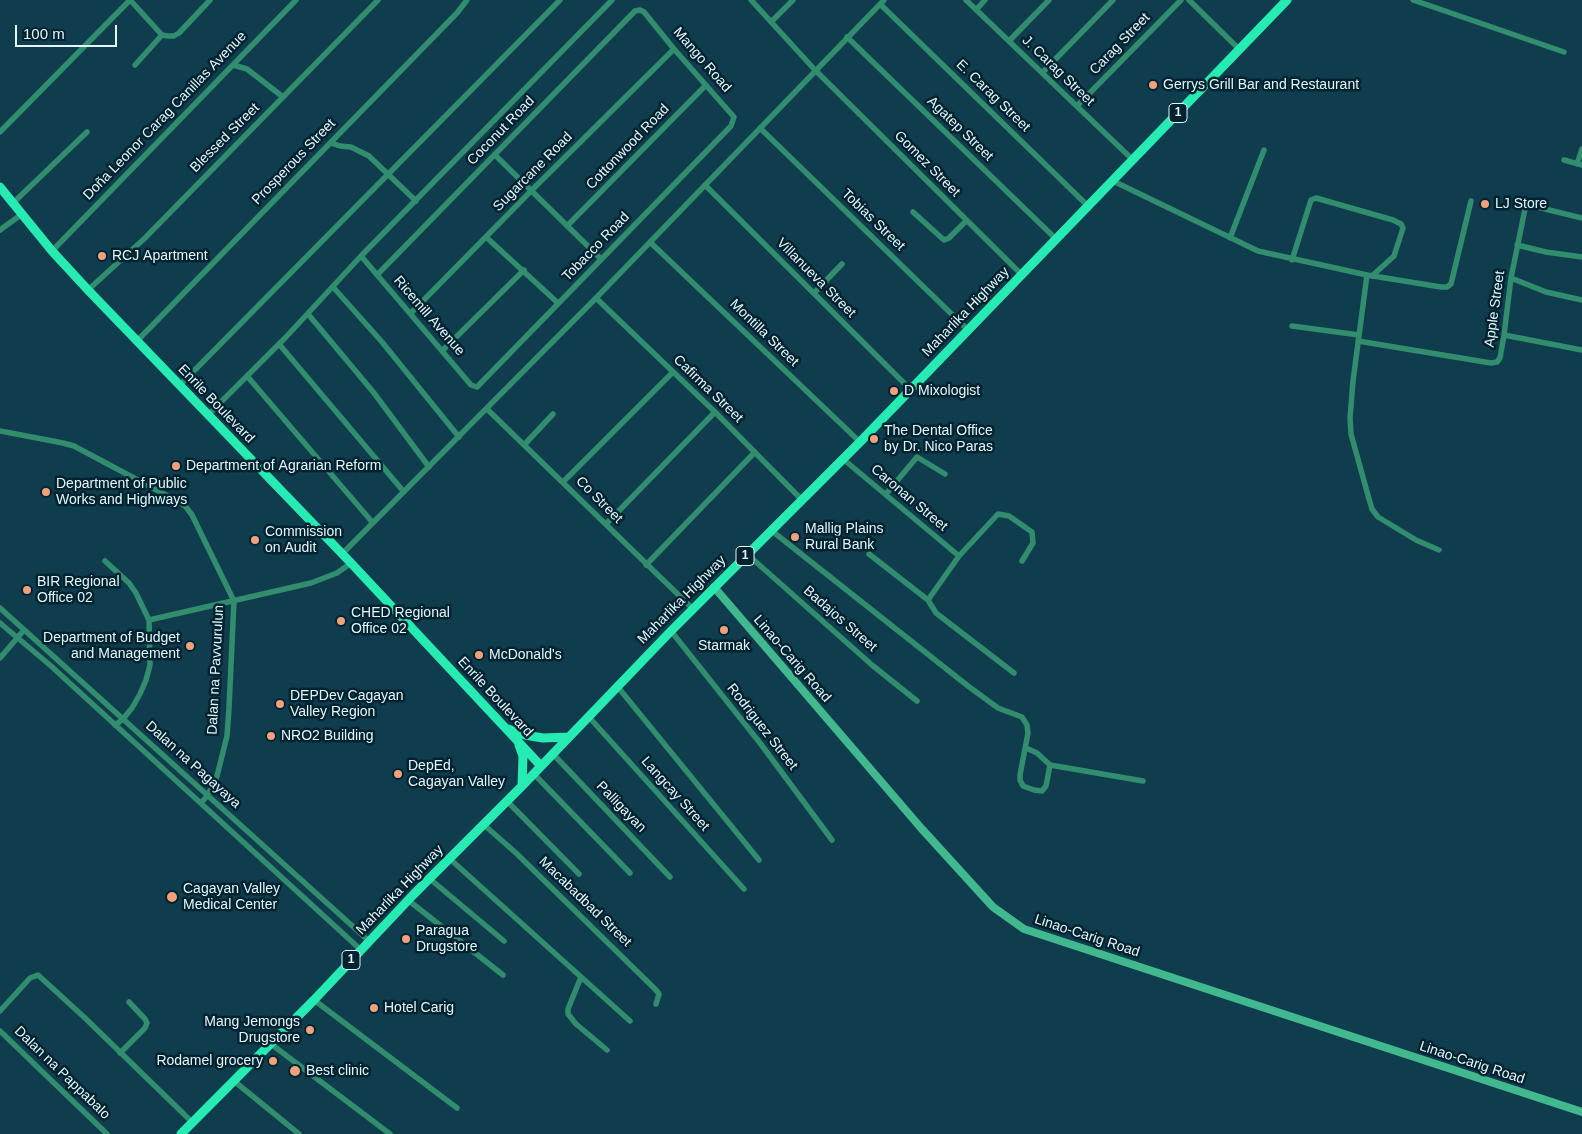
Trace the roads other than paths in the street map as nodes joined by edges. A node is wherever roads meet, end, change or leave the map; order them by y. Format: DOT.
graph roads {
  1 [pos="130,0"];
  2 [pos="210,0"];
  3 [pos="296,0"];
  4 [pos="378,0"];
  5 [pos="467,0"];
  6 [pos="560,0"];
  7 [pos="612,0"];
  8 [pos="751,0"];
  9 [pos="793,0"];
  10 [pos="966,0"];
  11 [pos="986,0"];
  12 [pos="1049,0"];
  13 [pos="1113,0"];
  14 [pos="1181,0"];
  15 [pos="1189,0"];
  16 [pos="1287,0"];
  17 [pos="1413,0"];
  18 [pos="882,2"];
  19 [pos="976,10"];
  20 [pos="644,12"];
  21 [pos="771,22"];
  22 [pos="162,35"];
  23 [pos="846,37"];
  24 [pos="1009,41"];
  25 [pos="674,49"];
  26 [pos="1240,50"];
  27 [pos="1564,52"];
  28 [pos="135,65"];
  29 [pos="233,65"];
  30 [pos="815,70"];
  31 [pos="1042,73"];
  32 [pos="706,85"];
  33 [pos="283,98"];
  34 [pos="1077,106"];
  35 [pos="731,126"];
  36 [pos="760,128"];
  37 [pos="0,132"];
  38 [pos="87,132"];
  39 [pos="331,143"];
  40 [pos="1582,149"];
  41 [pos="1264,150"];
  42 [pos="495,155"];
  43 [pos="1133,160"];
  44 [pos="1564,160"];
  45 [pos="1580,165"];
  46 [pos="389,174"];
  47 [pos="1113,180"];
  48 [pos="705,185"];
  49 [pos="0,187"];
  50 [pos="532,190"];
  51 [pos="416,201"];
  52 [pos="1471,201"];
  53 [pos="13,203"];
  54 [pos="1088,206"];
  55 [pos="913,212"];
  56 [pos="22,214"];
  57 [pos="1582,218"];
  58 [pos="966,221"];
  59 [pos="567,226"];
  60 [pos="0,230"];
  61 [pos="486,237"];
  62 [pos="1057,238"];
  63 [pos="1230,238"];
  64 [pos="650,242"];
  65 [pos="1517,245"];
  66 [pos="52,251"];
  67 [pos="361,256"];
  68 [pos="1582,257"];
  69 [pos="601,259"];
  70 [pos="1292,260"];
  71 [pos="842,264"];
  72 [pos="524,270"];
  73 [pos="1021,274"];
  74 [pos="378,275"];
  75 [pos="1369,275"];
  76 [pos="1511,278"];
  77 [pos="333,287"];
  78 [pos="88,290"];
  79 [pos="814,292"];
  80 [pos="596,298"];
  81 [pos="1582,300"];
  82 [pos="558,303"];
  83 [pos="411,313"];
  84 [pos="308,314"];
  85 [pos="1292,326"];
  86 [pos="968,330"];
  87 [pos="1504,335"];
  88 [pos="1359,338"];
  89 [pos="137,341"];
  90 [pos="280,344"];
  91 [pos="442,350"];
  92 [pos="1582,350"];
  93 [pos="673,372"];
  94 [pos="246,376"];
  95 [pos="180,385"];
  96 [pos="479,386"];
  97 [pos="910,389"];
  98 [pos="486,409"];
  99 [pos="715,412"];
  100 [pos="553,414"];
  101 [pos="208,415"];
  102 [pos="0,431"];
  103 [pos="459,437"];
  104 [pos="860,442"];
  105 [pos="524,445"];
  106 [pos="755,452"];
  107 [pos="843,458"];
  108 [pos="429,467"];
  109 [pos="945,474"];
  110 [pos="563,482"];
  111 [pos="404,492"];
  112 [pos="886,494"];
  113 [pos="802,500"];
  114 [pos="373,523"];
  115 [pos="606,524"];
  116 [pos="772,531"];
  117 [pos="1439,550"];
  118 [pos="342,554"];
  119 [pos="747,554"];
  120 [pos="869,554"];
  121 [pos="959,556"];
  122 [pos="105,561"];
  123 [pos="1022,562"];
  124 [pos="351,563"];
  125 [pos="646,565"];
  126 [pos="714,587"];
  127 [pos="928,600"];
  128 [pos="234,601"];
  129 [pos="0,608"];
  130 [pos="693,610"];
  131 [pos="149,620"];
  132 [pos="0,623"];
  133 [pos="24,630"];
  134 [pos="671,631"];
  135 [pos="17,638"];
  136 [pos="0,658"];
  137 [pos="1014,673"];
  138 [pos="617,686"];
  139 [pos="917,701"];
  140 [pos="588,716"];
  141 [pos="123,719"];
  142 [pos="115,725"];
  143 [pos="506,729"];
  144 [pos="513,737"];
  145 [pos="569,737"];
  146 [pos="1026,748"];
  147 [pos="553,754"];
  148 [pos="541,766"];
  149 [pos="1050,766"];
  150 [pos="534,774"];
  151 [pos="1143,781"];
  152 [pos="522,786"];
  153 [pos="208,795"];
  154 [pos="507,801"];
  155 [pos="201,803"];
  156 [pos="483,824"];
  157 [pos="832,840"];
  158 [pos="450,859"];
  159 [pos="759,860"];
  160 [pos="630,873"];
  161 [pos="578,874"];
  162 [pos="670,877"];
  163 [pos="430,879"];
  164 [pos="744,889"];
  165 [pos="408,900"];
  166 [pos="369,941"];
  167 [pos="504,941"];
  168 [pos="361,950"];
  169 [pos="503,975"];
  170 [pos="581,977"];
  171 [pos="314,1000"];
  172 [pos="129,1002"];
  173 [pos="656,1004"];
  174 [pos="0,1011"];
  175 [pos="630,1021"];
  176 [pos="0,1030"];
  177 [pos="271,1044"];
  178 [pos="607,1050"];
  179 [pos="120,1053"];
  180 [pos="234,1081"];
  181 [pos="457,1108"];
  182 [pos="1582,1112"];
  183 [pos="192,1122"];
  184 [pos="107,1134"];
  185 [pos="181,1134"];
  186 [pos="299,1134"];
  187 [pos="390,1134"];
  1 -- 22 [label="street"];
  1 -- 37 [label="street"];
  2 -- 22 [label="street"];
  3 -- 29 [label="street, Doña Leonor Carag Canillas Avenue"];
  4 -- 33 [label="street, Blessed Street"];
  5 -- 39 [label="street, Prosperous Street"];
  6 -- 46 [label="street"];
  7 -- 51 [label="street"];
  8 -- 21 [label="street, Gomez Street"];
  9 -- 21 [label="street"];
  10 -- 19 [label="street, J. Carag Street"];
  11 -- 19 [label="street"];
  12 -- 24 [label="street"];
  13 -- 31 [label="street"];
  14 -- 34 [label="street, Carag Street"];
  15 -- 26 [label="street"];
  16 -- 26 [label="highway, Maharlika Highway / 1"];
  17 -- 27 [label="street"];
  18 -- 23 [label="street"];
  18 -- 54 [label="street, E. Carag Street"];
  19 -- 24 [label="street, J. Carag Street"];
  20 -- 25 [label="street, Mango Road"];
  20 -- 42 [label="street, Coconut Road"];
  21 -- 30 [label="street, Gomez Street"];
  22 -- 28 [label="street"];
  23 -- 30 [label="street"];
  23 -- 62 [label="street, Agatep Street"];
  24 -- 31 [label="street, J. Carag Street"];
  25 -- 32 [label="street, Mango Road"];
  25 -- 50 [label="street, Sugarcane Road"];
  26 -- 43 [label="highway, Maharlika Highway / 1"];
  29 -- 33 [label="street"];
  29 -- 66 [label="street, Doña Leonor Carag Canillas Avenue"];
  30 -- 36 [label="street"];
  30 -- 58 [label="street, Gomez Street"];
  31 -- 34 [label="street, J. Carag Street"];
  32 -- 35 [label="street, Mango Road"];
  32 -- 59 [label="street, Cottonwood Road"];
  33 -- 78 [label="street, Blessed Street"];
  34 -- 43 [label="street, J. Carag Street"];
  35 -- 69 [label="street, Tobacco Road"];
  36 -- 48 [label="street"];
  36 -- 86 [label="street, Tobias Street"];
  38 -- 53 [label="street"];
  39 -- 46 [label="street"];
  39 -- 89 [label="street, Prosperous Street"];
  40 -- 45 [label="street"];
  41 -- 63 [label="street"];
  42 -- 50 [label="street"];
  42 -- 74 [label="street, Coconut Road"];
  43 -- 47 [label="highway, Maharlika Highway / 1"];
  44 -- 45 [label="street"];
  46 -- 51 [label="street"];
  46 -- 95 [label="street"];
  47 -- 54 [label="highway, Maharlika Highway / 1"];
  47 -- 63 [label="street"];
  48 -- 64 [label="street"];
  48 -- 79 [label="street, Villanueva Street"];
  49 -- 53 [label="highway, Enrile Boulevard"];
  50 -- 59 [label="street"];
  50 -- 61 [label="street, Sugarcane Road"];
  51 -- 67 [label="street"];
  52 -- 75 [label="street"];
  53 -- 56 [label="highway, Enrile Boulevard"];
  54 -- 62 [label="highway, Maharlika Highway / 1"];
  55 -- 58 [label="street"];
  56 -- 60 [label="street"];
  56 -- 66 [label="highway, Enrile Boulevard"];
  57 -- 65 [label="street, Apple Street"];
  58 -- 73 [label="street, Gomez Street"];
  59 -- 69 [label="street"];
  61 -- 72 [label="street"];
  61 -- 83 [label="street, Sugarcane Road"];
  62 -- 73 [label="highway, Maharlika Highway / 1"];
  63 -- 70 [label="street"];
  64 -- 80 [label="street"];
  64 -- 104 [label="street, Montilla Street"];
  65 -- 68 [label="street"];
  65 -- 76 [label="street, Apple Street"];
  66 -- 78 [label="highway, Enrile Boulevard"];
  67 -- 74 [label="street, Ricemill Avenue"];
  67 -- 77 [label="street"];
  69 -- 82 [label="street, Tobacco Road"];
  70 -- 75 [label="street"];
  70 -- 75 [label="street"];
  71 -- 79 [label="street"];
  72 -- 82 [label="street"];
  72 -- 91 [label="street"];
  73 -- 86 [label="highway, Maharlika Highway / 1"];
  74 -- 83 [label="street, Ricemill Avenue"];
  75 -- 88 [label="street"];
  76 -- 81 [label="street"];
  76 -- 87 [label="street, Apple Street"];
  77 -- 84 [label="street"];
  77 -- 103 [label="street"];
  78 -- 89 [label="highway, Enrile Boulevard"];
  79 -- 97 [label="street, Villanueva Street"];
  80 -- 93 [label="street, Cafirma Street"];
  80 -- 98 [label="street"];
  82 -- 96 [label="street, Tobacco Road"];
  83 -- 91 [label="street, Ricemill Avenue"];
  84 -- 90 [label="street"];
  84 -- 108 [label="street"];
  85 -- 88 [label="street"];
  86 -- 97 [label="highway, Maharlika Highway / 1"];
  87 -- 88 [label="street, Apple Street"];
  87 -- 92 [label="street"];
  88 -- 117 [label="street"];
  89 -- 95 [label="highway, Enrile Boulevard"];
  90 -- 94 [label="street"];
  90 -- 111 [label="street"];
  91 -- 96 [label="street, Ricemill Avenue"];
  93 -- 99 [label="street, Cafirma Street"];
  93 -- 110 [label="street"];
  94 -- 101 [label="street"];
  94 -- 114 [label="street"];
  95 -- 101 [label="highway, Enrile Boulevard"];
  97 -- 104 [label="highway, Maharlika Highway / 1"];
  98 -- 103 [label="street"];
  98 -- 105 [label="street, Co Street"];
  99 -- 106 [label="street, Cafirma Street"];
  99 -- 115 [label="street"];
  100 -- 105 [label="street"];
  101 -- 118 [label="highway, Enrile Boulevard"];
  102 -- 128 [label="street, Dalan na Pavvurulun"];
  103 -- 108 [label="street"];
  104 -- 107 [label="highway, Maharlika Highway / 1"];
  105 -- 110 [label="street, Co Street"];
  106 -- 113 [label="street, Cafirma Street"];
  106 -- 125 [label="street"];
  107 -- 112 [label="street, Caronan Street"];
  107 -- 113 [label="highway, Maharlika Highway / 1"];
  108 -- 111 [label="street"];
  109 -- 112 [label="street"];
  110 -- 115 [label="street, Co Street"];
  111 -- 114 [label="street"];
  112 -- 121 [label="street, Caronan Street"];
  113 -- 116 [label="highway, Maharlika Highway / 1"];
  114 -- 118 [label="street"];
  115 -- 125 [label="street, Co Street"];
  116 -- 119 [label="highway, Maharlika Highway / 1"];
  116 -- 146 [label="street"];
  118 -- 124 [label="highway, Enrile Boulevard"];
  119 -- 126 [label="highway, Maharlika Highway / 1"];
  119 -- 139 [label="street, Badajos Street"];
  120 -- 127 [label="street"];
  121 -- 123 [label="street"];
  121 -- 127 [label="street"];
  122 -- 131 [label="street"];
  124 -- 128 [label="street"];
  124 -- 143 [label="highway, Enrile Boulevard"];
  125 -- 130 [label="street, Co Street"];
  126 -- 130 [label="highway, Maharlika Highway / 1"];
  126 -- 182 [label="main road, Linao-Carig Road"];
  127 -- 137 [label="street"];
  128 -- 131 [label="street"];
  128 -- 153 [label="street, Dalan na Pavvurulun"];
  129 -- 133 [label="street, Dalan na Pagayaya"];
  130 -- 134 [label="highway, Maharlika Highway / 1"];
  131 -- 141 [label="street"];
  132 -- 135 [label="street, Dalan na Pagayaya"];
  133 -- 135 [label="street"];
  133 -- 141 [label="street, Dalan na Pagayaya"];
  134 -- 138 [label="highway, Maharlika Highway / 1"];
  134 -- 157 [label="street, Rodriguez Street"];
  135 -- 136 [label="street"];
  135 -- 142 [label="street, Dalan na Pagayaya"];
  138 -- 140 [label="highway, Maharlika Highway / 1"];
  138 -- 159 [label="street"];
  140 -- 145 [label="highway, Maharlika Highway / 1"];
  140 -- 164 [label="street, Langcay Street"];
  141 -- 142 [label="street"];
  141 -- 153 [label="street, Dalan na Pagayaya"];
  142 -- 155 [label="street, Dalan na Pagayaya"];
  143 -- 144 [label="highway, Enrile Boulevard"];
  143 -- 145 [label="highway"];
  144 -- 148 [label="highway, Enrile Boulevard"];
  144 -- 152 [label="highway"];
  145 -- 147 [label="highway, Maharlika Highway / 1"];
  146 -- 149 [label="street"];
  146 -- 149 [label="street"];
  147 -- 148 [label="highway, Maharlika Highway / 1"];
  147 -- 162 [label="street, Palligayan"];
  148 -- 150 [label="highway, Maharlika Highway / 1"];
  149 -- 151 [label="street"];
  150 -- 152 [label="highway, Maharlika Highway / 1"];
  150 -- 160 [label="street"];
  152 -- 154 [label="highway, Maharlika Highway / 1"];
  153 -- 155 [label="street, Dalan na Pavvurulun"];
  153 -- 166 [label="street, Dalan na Pagayaya"];
  154 -- 156 [label="highway, Maharlika Highway / 1"];
  154 -- 161 [label="street"];
  155 -- 168 [label="street, Dalan na Pagayaya"];
  156 -- 158 [label="highway, Maharlika Highway / 1"];
  156 -- 173 [label="street, Macabadbad Street"];
  158 -- 163 [label="highway, Maharlika Highway / 1"];
  158 -- 170 [label="street"];
  163 -- 165 [label="highway, Maharlika Highway / 1"];
  163 -- 167 [label="street"];
  165 -- 166 [label="highway, Maharlika Highway / 1"];
  165 -- 169 [label="street"];
  166 -- 168 [label="highway, Maharlika Highway / 1"];
  168 -- 171 [label="highway, Maharlika Highway / 1"];
  170 -- 175 [label="street"];
  170 -- 178 [label="street"];
  171 -- 177 [label="highway, Maharlika Highway / 1"];
  171 -- 181 [label="street"];
  172 -- 179 [label="street"];
  174 -- 179 [label="street"];
  176 -- 184 [label="street, Dalan na Pappabalo"];
  177 -- 180 [label="highway, Maharlika Highway / 1"];
  177 -- 187 [label="street"];
  179 -- 183 [label="street"];
  180 -- 183 [label="highway, Maharlika Highway / 1"];
  180 -- 186 [label="street"];
  183 -- 185 [label="highway, Maharlika Highway / 1"];
}
